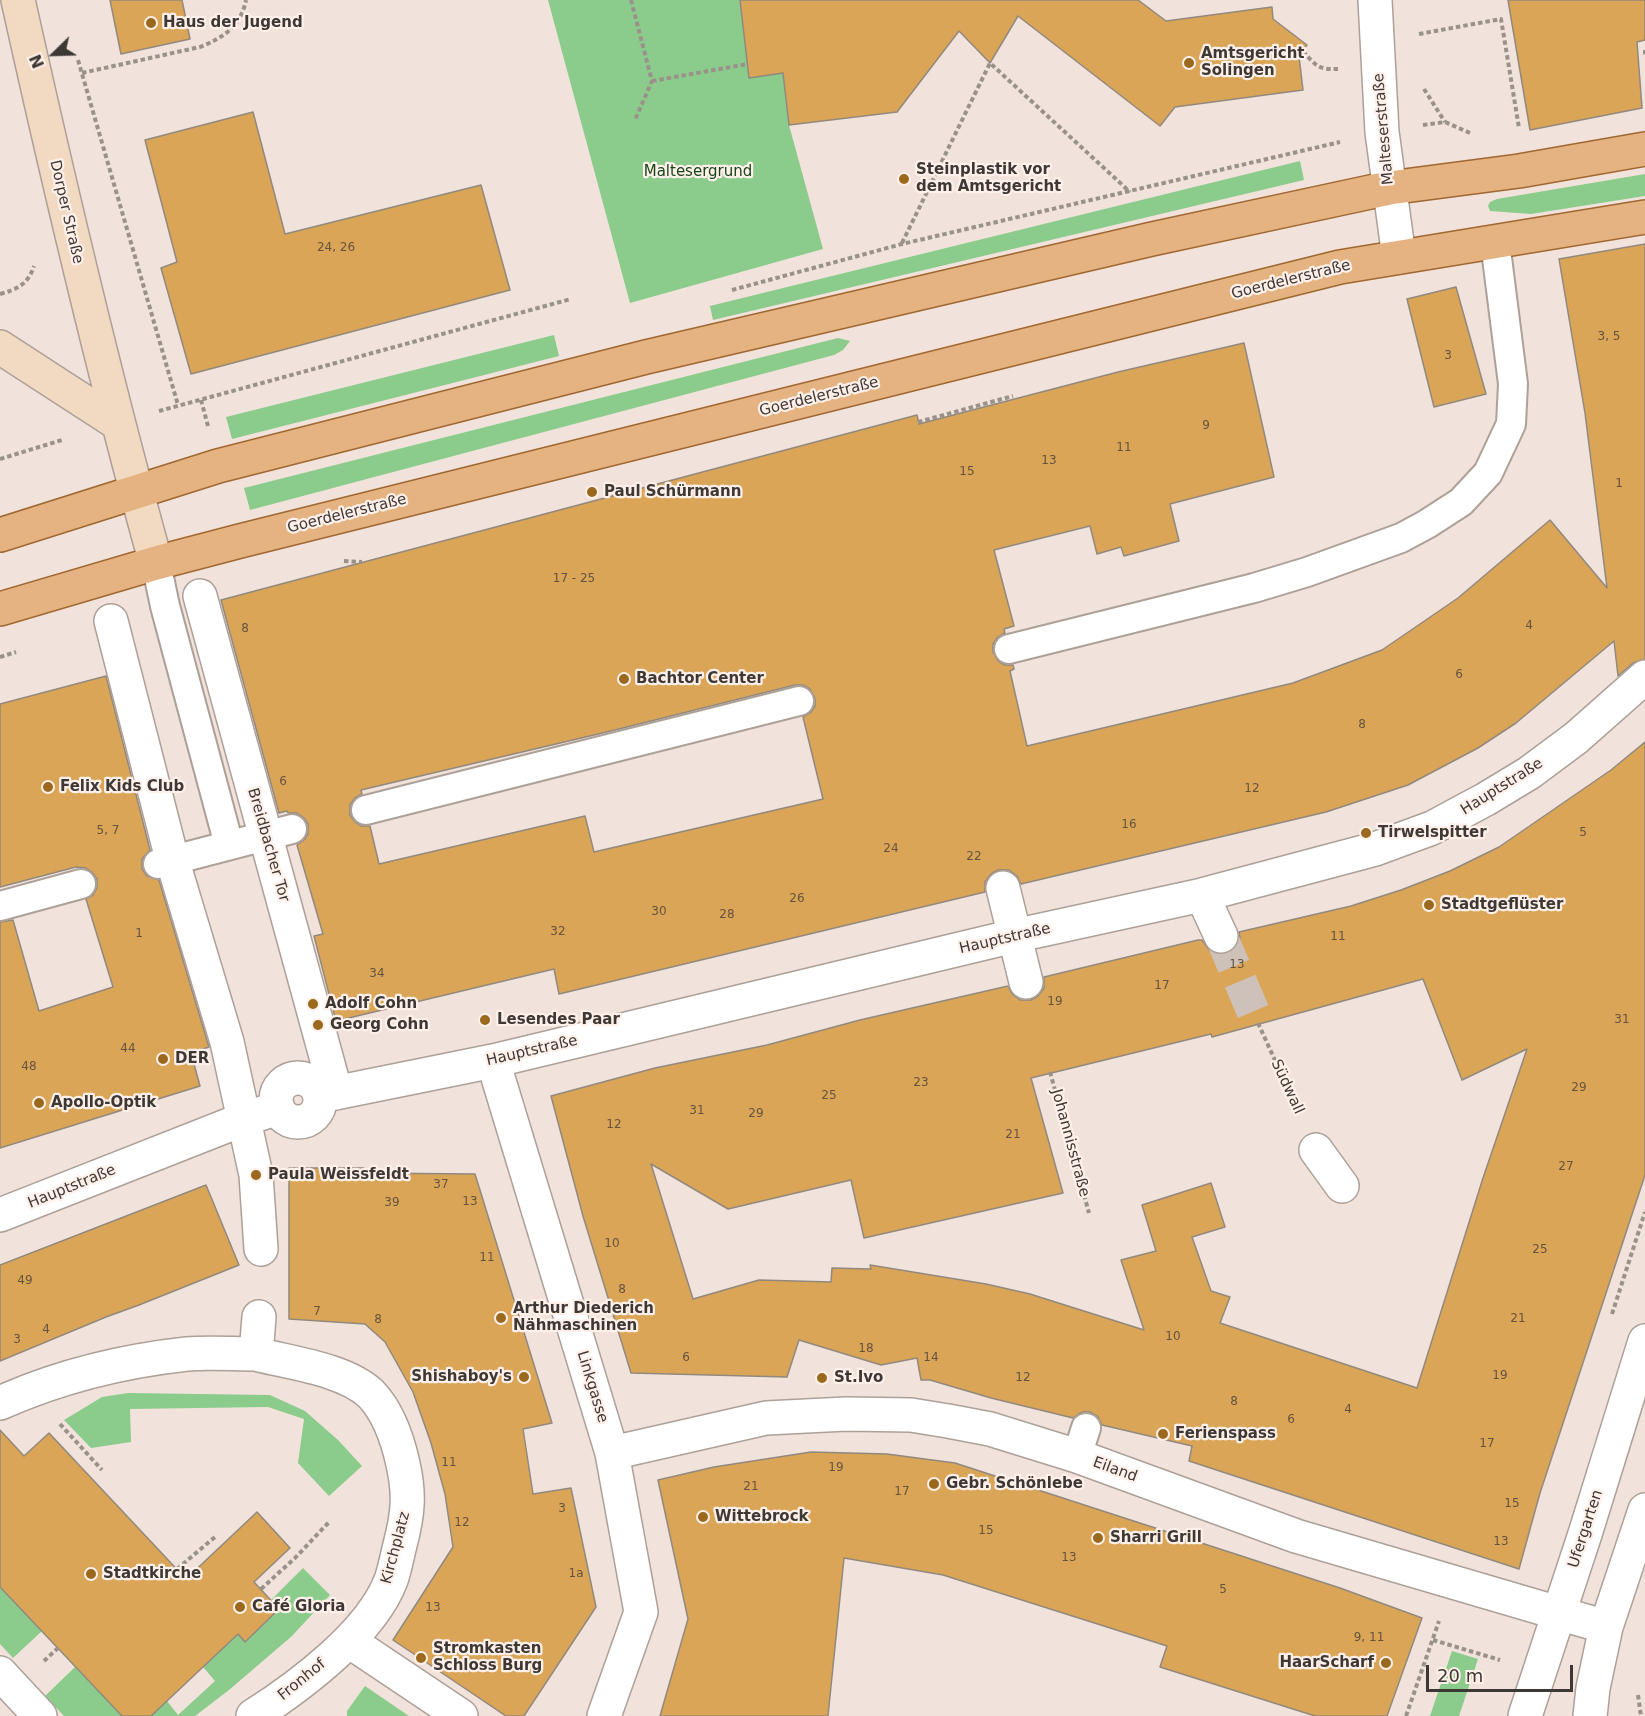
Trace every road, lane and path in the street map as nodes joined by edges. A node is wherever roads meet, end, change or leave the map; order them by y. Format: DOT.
graph roads {
  1 [pos="18,0"];
  2 [pos="246,0"];
  3 [pos="631,0"];
  4 [pos="1376,0"];
  5 [pos="1410,36"];
  6 [pos="1645,50"];
  7 [pos="1303,51"];
  8 [pos="76,52"];
  9 [pos="1645,56"];
  10 [pos="748,64"];
  11 [pos="1342,69"];
  12 [pos="82,73"];
  13 [pos="652,81"];
  14 [pos="635,120"];
  15 [pos="1382,132"];
  16 [pos="1520,134"];
  17 [pos="1645,149"];
  18 [pos="1389,188"];
  19 [pos="1130,192"];
  20 [pos="1645,217"];
  21 [pos="1495,242"];
  22 [pos="902,244"];
  23 [pos="1399,257"];
  24 [pos="729,291"];
  25 [pos="571,299"];
  26 [pos="0,347"];
  27 [pos="201,400"];
  28 [pos="178,405"];
  29 [pos="117,423"];
  30 [pos="136,490"];
  31 [pos="0,535"];
  32 [pos="156,563"];
  33 [pos="200,596"];
  34 [pos="0,609"];
  35 [pos="111,621"];
  36 [pos="1009,649"];
  37 [pos="1645,678"];
  38 [pos="799,701"];
  39 [pos="366,810"];
  40 [pos="279,832"];
  41 [pos="229,845"];
  42 [pos="165,861"];
  43 [pos="81,884"];
  44 [pos="1003,888"];
  45 [pos="1202,895"];
  46 [pos="0,906"];
  47 [pos="1014,936"];
  48 [pos="1221,936"];
  49 [pos="1026,982"];
  50 [pos="1258,1023"];
  51 [pos="493,1061"];
  52 [pos="1050,1072"];
  53 [pos="328,1095"];
  54 [pos="244,1119"];
  55 [pos="1316,1150"];
  56 [pos="1341,1186"];
  57 [pos="1089,1214"];
  58 [pos="0,1215"];
  59 [pos="261,1249"];
  60 [pos="259,1317"];
  61 [pos="1645,1341"];
  62 [pos="256,1354"];
  63 [pos="29,1390"];
  64 [pos="0,1403"];
  65 [pos="612,1453"];
  66 [pos="102,1470"];
  67 [pos="1645,1510"];
  68 [pos="330,1521"];
  69 [pos="215,1537"];
  70 [pos="177,1569"];
  71 [pos="261,1589"];
  72 [pos="1559,1612"];
  73 [pos="1442,1613"];
  74 [pos="1606,1628"];
  75 [pos="1433,1640"];
  76 [pos="349,1641"];
  77 [pos="1497,1659"];
  78 [pos="0,1673"];
  79 [pos="40,1716"];
  80 [pos="253,1716"];
  81 [pos="461,1716"];
  82 [pos="604,1716"];
  83 [pos="1406,1716"];
  84 [pos="1525,1716"];
  85 [pos="1590,1716"];
  1 -- 29 [label="street, Dorper Straße"];
  2 -- 12 [label="path"];
  3 -- 13 [label="path"];
  4 -- 15 [label="street, Malteserstraße"];
  5 -- 16 [label="path"];
  6 -- 9 [label="path"];
  7 -- 11 [label="path"];
  8 -- 12 [label="path"];
  10 -- 13 [label="path"];
  12 -- 28 [label="path"];
  13 -- 14 [label="path"];
  15 -- 18 [label="street, Malteserstraße"];
  15 -- 19 [label="path"];
  17 -- 18 [label="main road"];
  18 -- 23 [label="street, Malteserstraße"];
  18 -- 30 [label="main road"];
  19 -- 22 [label="path"];
  19 -- 22 [label="path"];
  20 -- 21 [label="main road, Goerdelerstraße"];
  21 -- 23 [label="main road, Goerdelerstraße"];
  21 -- 36 [label="lane"];
  22 -- 24 [label="path"];
  23 -- 32 [label="main road, Goerdelerstraße"];
  25 -- 27 [label="path"];
  26 -- 29 [label="street"];
  29 -- 30 [label="street, Dorper Straße"];
  30 -- 31 [label="main road"];
  30 -- 32 [label="street"];
  32 -- 34 [label="main road, Goerdelerstraße"];
  32 -- 41 [label="lane"];
  33 -- 40 [label="street, Breidbacher Tor"];
  35 -- 42 [label="street"];
  37 -- 45 [label="street, Hauptstraße"];
  38 -- 39 [label="lane"];
  40 -- 41 [label="lane"];
  40 -- 53 [label="street, Breidbacher Tor"];
  41 -- 42 [label="lane"];
  42 -- 54 [label="street"];
  43 -- 46 [label="lane"];
  44 -- 47 [label="street"];
  45 -- 47 [label="street, Hauptstraße"];
  45 -- 48 [label="street"];
  47 -- 49 [label="street"];
  47 -- 51 [label="street, Hauptstraße"];
  50 -- 55 [label="path, Südwall"];
  51 -- 53 [label="street, Hauptstraße"];
  51 -- 65 [label="street, Linkgasse"];
  52 -- 57 [label="path, Johannisstraße"];
  53 -- 54 [label="street, Hauptstraße"];
  54 -- 58 [label="street, Hauptstraße"];
  54 -- 59 [label="street"];
  55 -- 56 [label="street"];
  60 -- 62 [label="street"];
  61 -- 72 [label="street, Ufergarten"];
  62 -- 63 [label="street, Kirchplatz"];
  62 -- 76 [label="street, Kirchplatz"];
  63 -- 64 [label="street, Kirchplatz"];
  63 -- 66 [label="path"];
  65 -- 72 [label="street, Eiland"];
  65 -- 82 [label="street, Linkgasse"];
  67 -- 74 [label="street"];
  68 -- 71 [label="path"];
  69 -- 70 [label="path"];
  72 -- 74 [label="street, Eiland"];
  72 -- 84 [label="street, Ufergarten"];
  73 -- 75 [label="path"];
  74 -- 85 [label="street"];
  75 -- 77 [label="path"];
  75 -- 83 [label="path"];
  76 -- 80 [label="street, Fronhof"];
  76 -- 81 [label="street"];
  78 -- 79 [label="street"];
}
